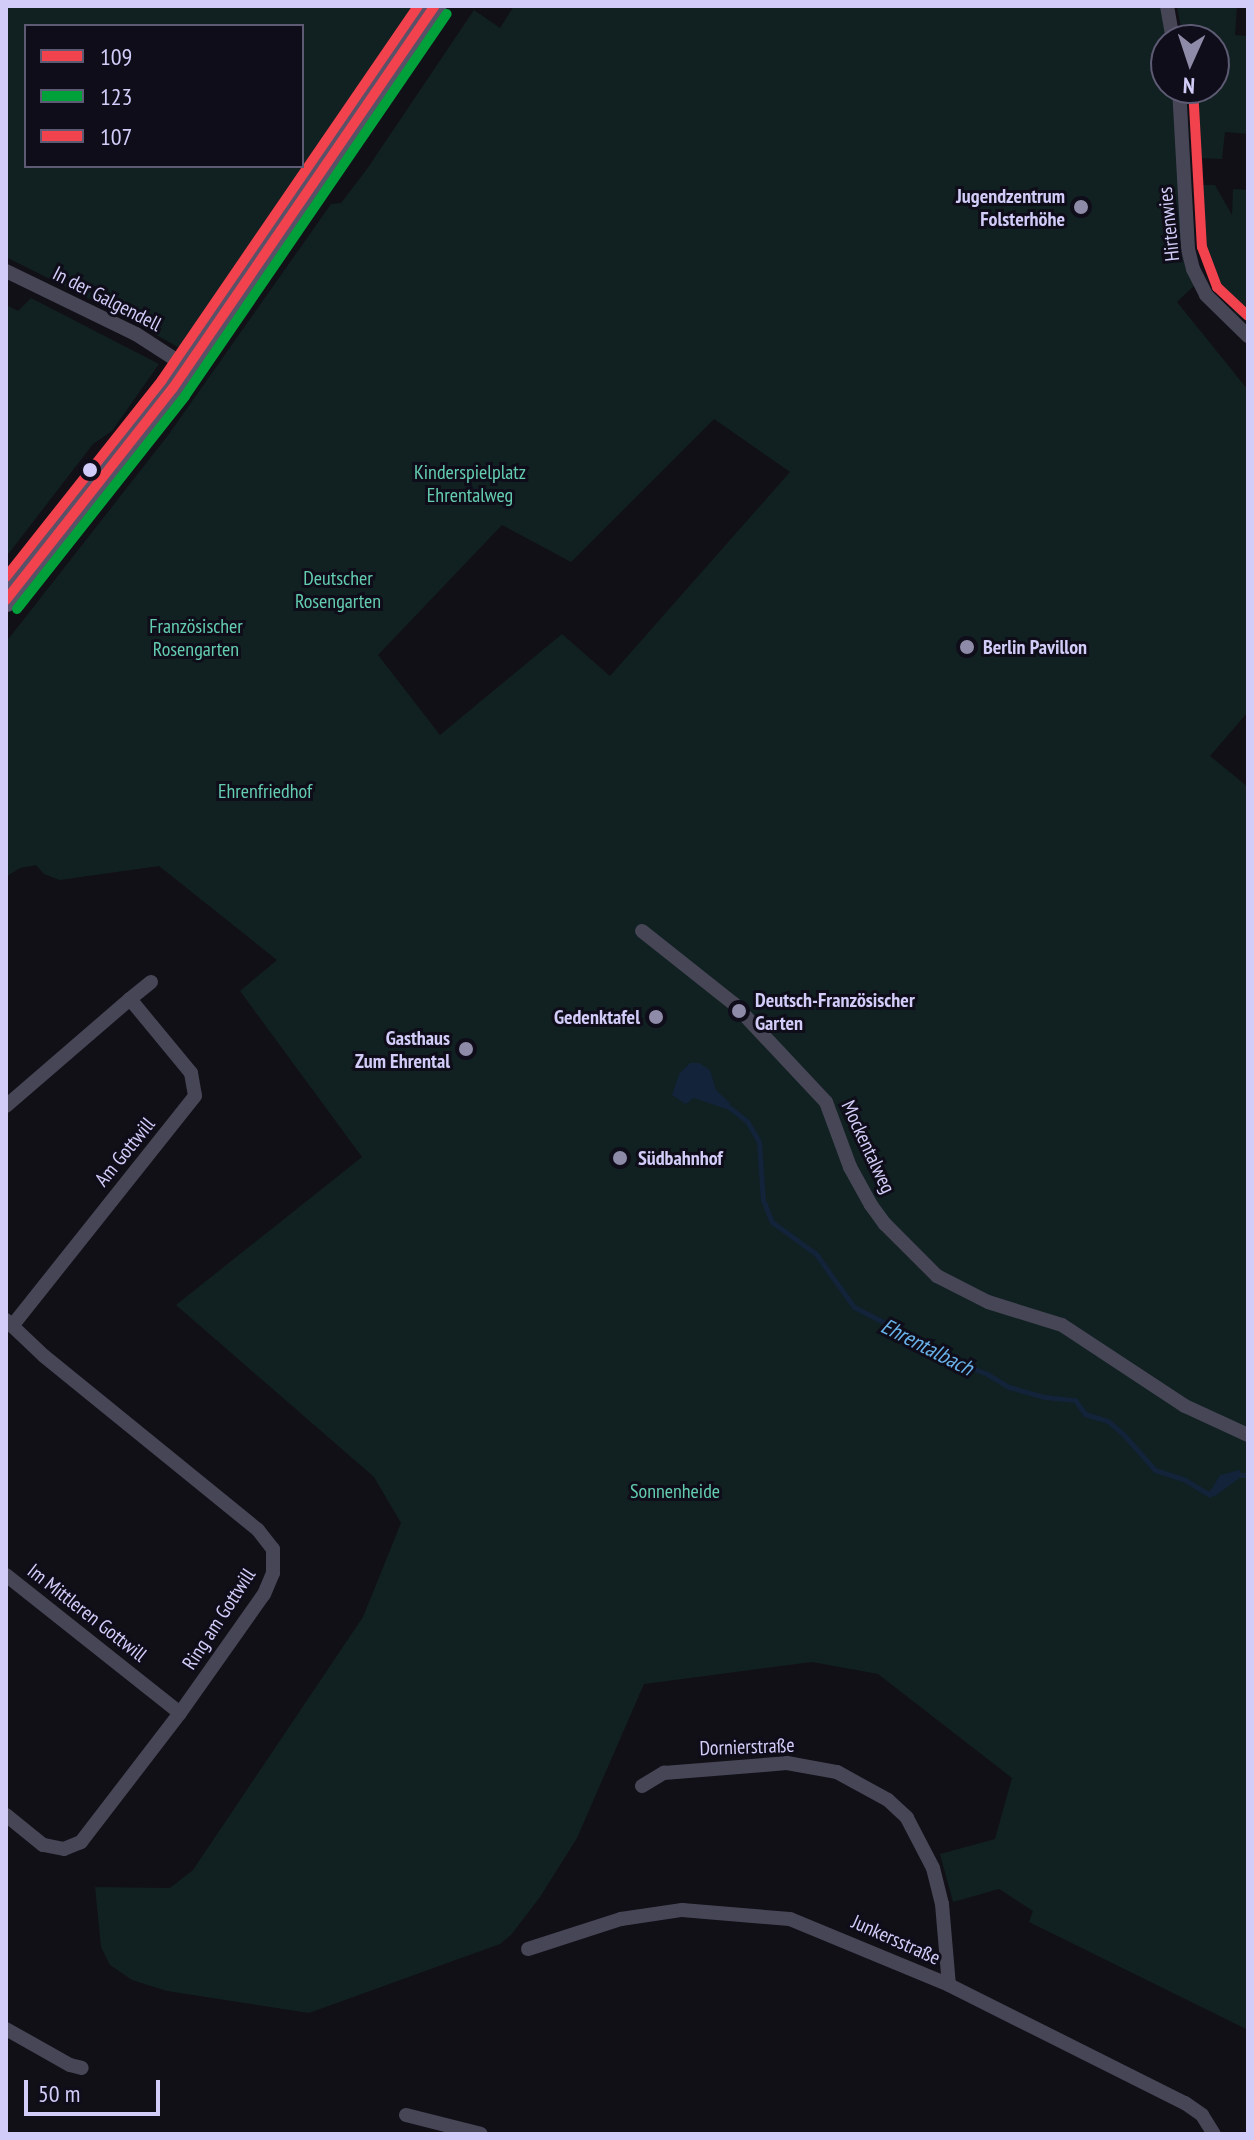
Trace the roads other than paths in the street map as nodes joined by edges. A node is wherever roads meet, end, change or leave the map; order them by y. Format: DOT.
graph roads {
  1 [pos="435,6"];
  2 [pos="1180,104"];
  3 [pos="6,271"];
  4 [pos="1248,336"];
  5 [pos="187,367"];
  6 [pos="6,600"];
  7 [pos="642,931"];
  8 [pos="151,982"];
  9 [pos="130,999"];
  10 [pos="6,1106"];
  11 [pos="9,1323"];
  12 [pos="1248,1435"];
  13 [pos="6,1575"];
  14 [pos="180,1713"];
  15 [pos="642,1786"];
  16 [pos="6,1815"];
  17 [pos="528,1949"];
  18 [pos="949,1985"];
  19 [pos="6,2029"];
  20 [pos="82,2068"];
  21 [pos="406,2115"];
  22 [pos="481,2134"];
  23 [pos="1214,2134"];
  1 -- 5 [label="main road"];
  2 -- 4 [label="street, Hirtenwies"];
  3 -- 5 [label="street, In der Galgendell"];
  5 -- 6 [label="main road"];
  7 -- 12 [label="street, Mockentalweg"];
  8 -- 9 [label="street"];
  9 -- 10 [label="street"];
  9 -- 11 [label="street, Am Gottwill"];
  11 -- 14 [label="street, Ring am Gottwill"];
  13 -- 14 [label="street, Im Mittleren Gottwill"];
  14 -- 16 [label="street, Ring am Gottwill"];
  15 -- 18 [label="street, Dornierstraße"];
  17 -- 18 [label="street, Junkersstraße"];
  18 -- 23 [label="street, Junkersstraße"];
  19 -- 20 [label="street"];
  21 -- 22 [label="street"];
}
